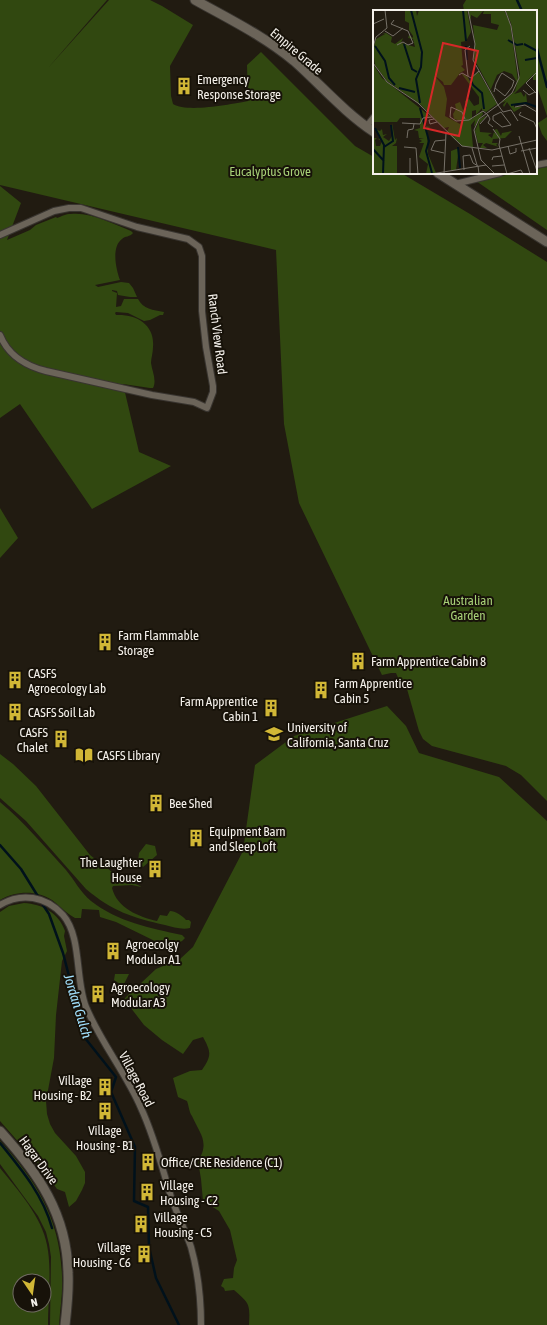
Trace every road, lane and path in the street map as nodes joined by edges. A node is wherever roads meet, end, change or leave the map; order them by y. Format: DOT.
graph roads {
  1 [pos="196,0"];
  2 [pos="370,129"];
  3 [pos="547,163"];
  4 [pos="537,165"];
  5 [pos="440,174"];
  6 [pos="496,174"];
  7 [pos="455,184"];
  8 [pos="0,235"];
  9 [pos="547,242"];
  10 [pos="0,335"];
  11 [pos="0,904"];
  12 [pos="0,1131"];
  13 [pos="65,1325"];
  14 [pos="202,1325"];
  1 -- 2 [label="main road, Empire Grade"];
  3 -- 4 [label="street"];
  5 -- 7 [label="main road"];
  6 -- 7 [label="street"];
  7 -- 9 [label="main road"];
  8 -- 10 [label="street, Ranch View Road"];
  11 -- 14 [label="street, Village Road"];
  12 -- 13 [label="main road, Hagar Drive"];
}
